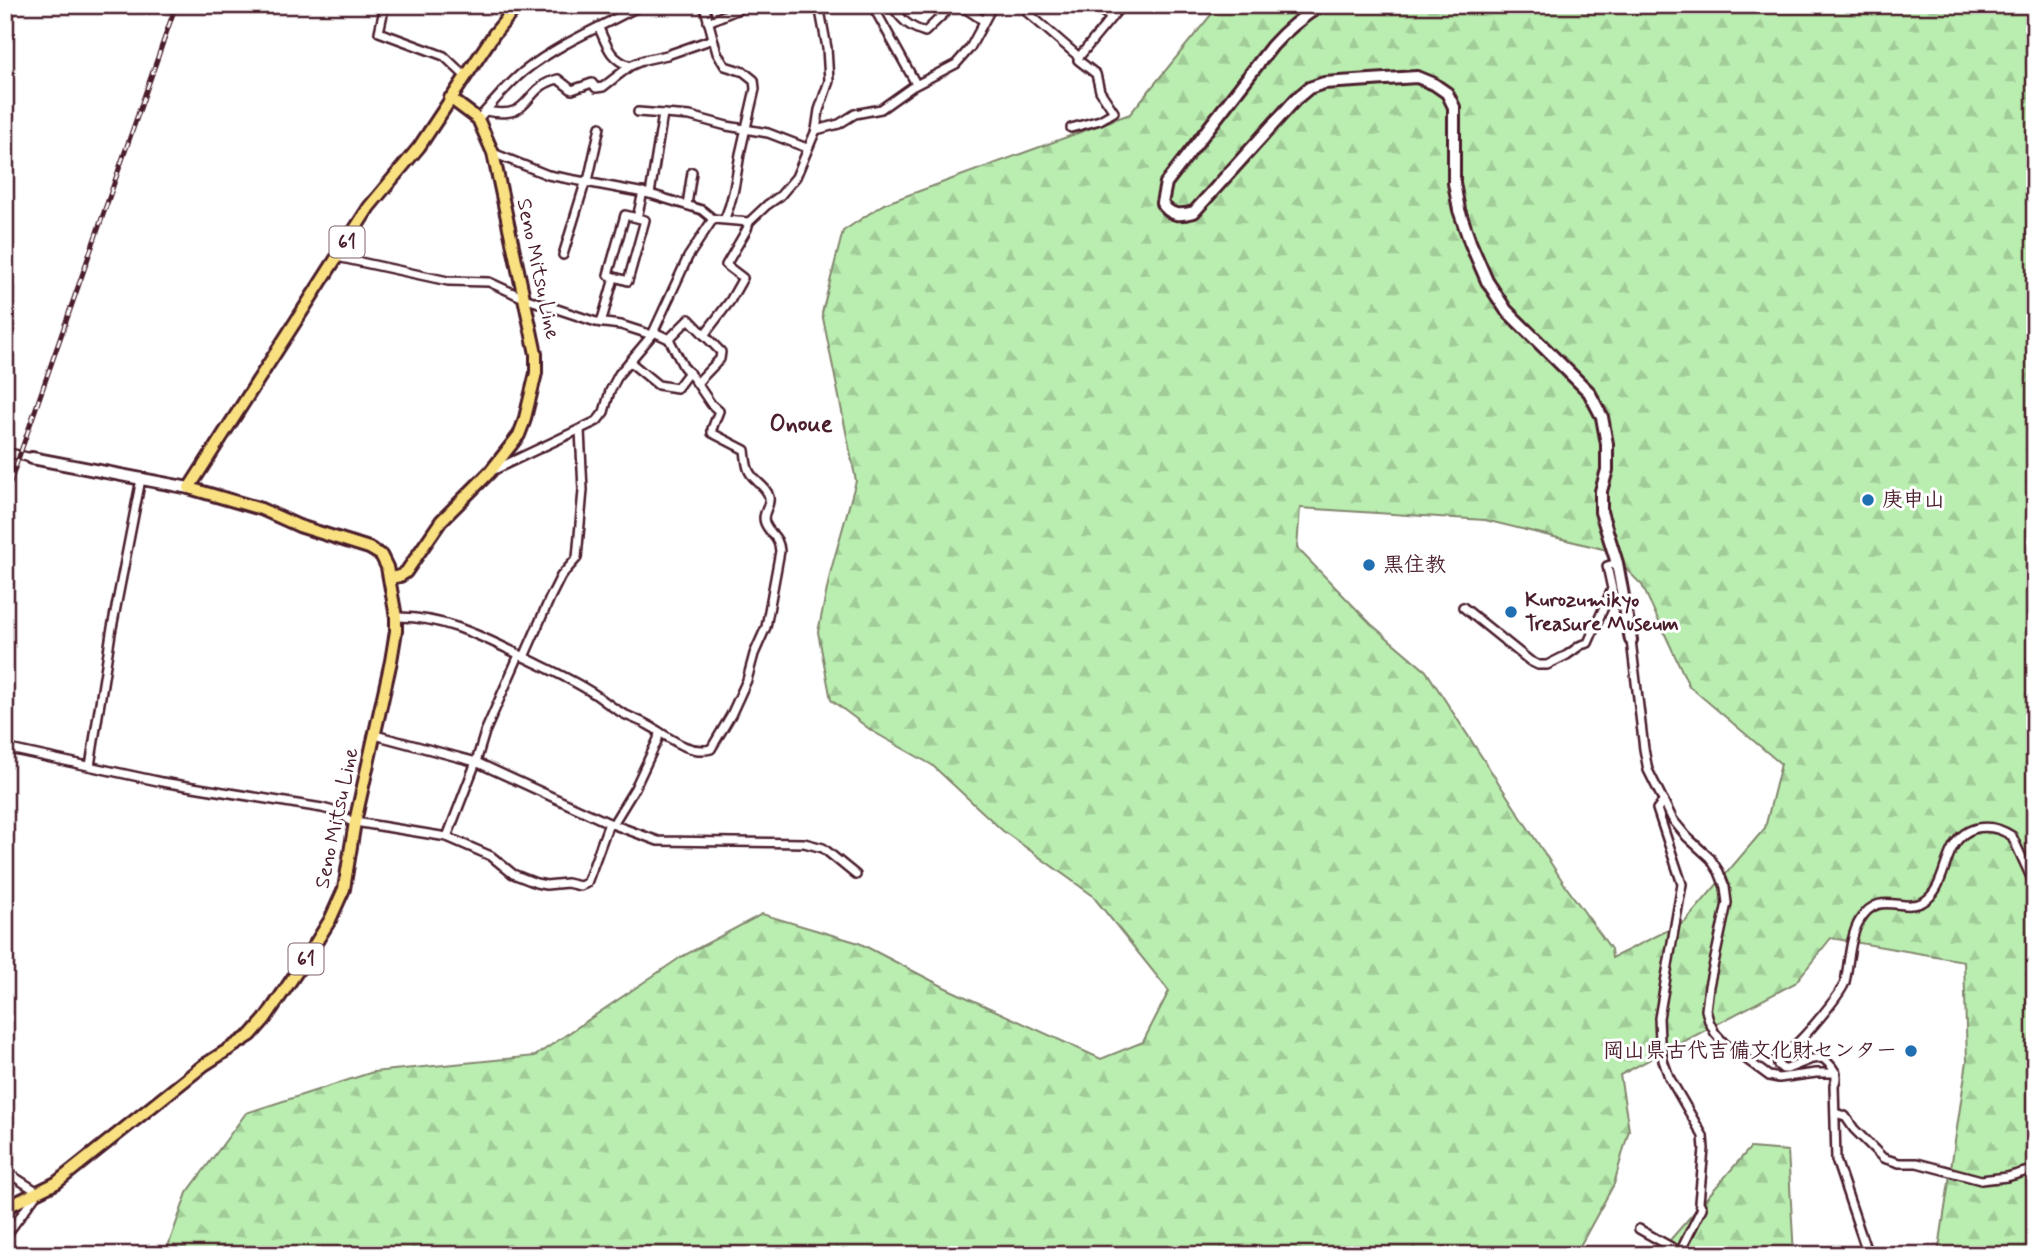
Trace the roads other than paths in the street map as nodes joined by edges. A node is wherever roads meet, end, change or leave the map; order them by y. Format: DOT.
graph roads {
  1 [pos="385,5"];
  2 [pos="518,5"];
  3 [pos="642,5"];
  4 [pos="704,5"];
  5 [pos="748,5"];
  6 [pos="819,5"];
  7 [pos="892,5"];
  8 [pos="953,5"];
  9 [pos="960,5"];
  10 [pos="993,5"];
  11 [pos="1034,5"];
  12 [pos="1095,5"];
  13 [pos="1122,5"];
  14 [pos="1321,5"];
  15 [pos="874,8"];
  16 [pos="1111,18"];
  17 [pos="984,21"];
  18 [pos="708,22"];
  19 [pos="598,28"];
  20 [pos="713,40"];
  21 [pos="1079,57"];
  22 [pos="630,66"];
  23 [pos="465,76"];
  24 [pos="916,85"];
  25 [pos="450,98"];
  26 [pos="638,112"];
  27 [pos="663,114"];
  28 [pos="482,115"];
  29 [pos="600,127"];
  30 [pos="746,128"];
  31 [pos="1071,128"];
  32 [pos="816,130"];
  33 [pos="807,148"];
  34 [pos="493,153"];
  35 [pos="692,172"];
  36 [pos="587,181"];
  37 [pos="647,193"];
  38 [pos="687,205"];
  39 [pos="637,218"];
  40 [pos="724,218"];
  41 [pos="713,219"];
  42 [pos="749,222"];
  43 [pos="563,255"];
  44 [pos="337,257"];
  45 [pos="614,278"];
  46 [pos="524,298"];
  47 [pos="601,323"];
  48 [pos="653,334"];
  49 [pos="704,335"];
  50 [pos="669,339"];
  51 [pos="630,362"];
  52 [pos="689,372"];
  53 [pos="697,383"];
  54 [pos="580,430"];
  55 [pos="5,452"];
  56 [pos="32,458"];
  57 [pos="490,471"];
  58 [pos="141,479"];
  59 [pos="188,488"];
  60 [pos="1617,563"];
  61 [pos="390,578"];
  62 [pos="1464,607"];
  63 [pos="396,617"];
  64 [pos="1631,640"];
  65 [pos="521,656"];
  66 [pos="659,732"];
  67 [pos="375,735"];
  68 [pos="5,748"];
  69 [pos="476,762"];
  70 [pos="90,766"];
  71 [pos="1663,802"];
  72 [pos="355,822"];
  73 [pos="611,823"];
  74 [pos="447,837"];
  75 [pos="856,875"];
  76 [pos="2035,886"];
  77 [pos="1836,1073"];
  78 [pos="1835,1113"];
  79 [pos="2035,1169"];
  80 [pos="5,1171"];
  81 [pos="38,1192"];
  82 [pos="5,1208"];
  83 [pos="1639,1229"];
  84 [pos="5,1237"];
  85 [pos="1868,1255"];
  1 -- 23 [label="street"];
  2 -- 23 [label="main road, 61"];
  3 -- 19 [label="street"];
  4 -- 18 [label="street"];
  5 -- 18 [label="street"];
  6 -- 32 [label="street"];
  7 -- 8 [label="street"];
  9 -- 17 [label="street"];
  10 -- 17 [label="street"];
  11 -- 21 [label="street"];
  12 -- 16 [label="street"];
  13 -- 16 [label="street"];
  14 -- 60 [label="street"];
  15 -- 24 [label="street"];
  16 -- 21 [label="street"];
  17 -- 24 [label="street"];
  18 -- 20 [label="street"];
  19 -- 22 [label="street"];
  19 -- 28 [label="street"];
  20 -- 22 [label="street"];
  20 -- 30 [label="street"];
  21 -- 31 [label="street"];
  22 -- 28 [label="street"];
  23 -- 25 [label="main road, 61"];
  24 -- 32 [label="street"];
  25 -- 28 [label="main road, Seno Mitsu Line"];
  25 -- 44 [label="main road, 61"];
  26 -- 27 [label="street"];
  27 -- 30 [label="street"];
  27 -- 37 [label="street"];
  28 -- 34 [label="main road, Seno Mitsu Line"];
  29 -- 36 [label="street"];
  30 -- 33 [label="street"];
  30 -- 40 [label="street"];
  32 -- 33 [label="street"];
  33 -- 42 [label="street"];
  34 -- 36 [label="street"];
  34 -- 46 [label="main road, Seno Mitsu Line"];
  35 -- 38 [label="street"];
  36 -- 37 [label="street"];
  36 -- 43 [label="street"];
  37 -- 38 [label="street"];
  37 -- 39 [label="street"];
  38 -- 41 [label="street"];
  39 -- 45 [label="street"];
  39 -- 45 [label="street"];
  40 -- 41 [label="street"];
  40 -- 42 [label="street"];
  41 -- 48 [label="street"];
  42 -- 49 [label="street"];
  44 -- 46 [label="street"];
  44 -- 59 [label="main road, 61"];
  45 -- 47 [label="street"];
  46 -- 47 [label="street"];
  46 -- 57 [label="main road, Seno Mitsu Line"];
  47 -- 48 [label="street"];
  48 -- 50 [label="street"];
  48 -- 51 [label="street"];
  49 -- 50 [label="street"];
  49 -- 53 [label="street"];
  50 -- 52 [label="street"];
  51 -- 52 [label="street"];
  51 -- 54 [label="street"];
  52 -- 53 [label="street"];
  53 -- 66 [label="street"];
  54 -- 57 [label="street"];
  54 -- 65 [label="street"];
  55 -- 56 [label="street"];
  56 -- 58 [label="street"];
  57 -- 61 [label="main road, Seno Mitsu Line"];
  58 -- 59 [label="street"];
  58 -- 70 [label="street"];
  59 -- 61 [label="main road, Seno Mitsu Line / 61"];
  60 -- 62 [label="street"];
  60 -- 64 [label="street"];
  61 -- 63 [label="main road, Seno Mitsu Line / 61"];
  63 -- 65 [label="street"];
  63 -- 67 [label="main road, Seno Mitsu Line / 61"];
  64 -- 71 [label="street"];
  65 -- 66 [label="street"];
  65 -- 69 [label="street"];
  66 -- 73 [label="street"];
  67 -- 69 [label="street"];
  67 -- 72 [label="main road, Seno Mitsu Line / 61"];
  68 -- 70 [label="street"];
  69 -- 73 [label="street"];
  69 -- 74 [label="street"];
  70 -- 72 [label="street"];
  71 -- 77 [label="street"];
  71 -- 83 [label="street"];
  72 -- 74 [label="street"];
  72 -- 81 [label="main road, Seno Mitsu Line / 61"];
  73 -- 74 [label="street"];
  73 -- 75 [label="street"];
  76 -- 77 [label="street"];
  77 -- 78 [label="street"];
  78 -- 79 [label="street"];
  78 -- 85 [label="street"];
  80 -- 81 [label="street"];
  81 -- 82 [label="main road, Seno Mitsu Line / 61"];
  81 -- 84 [label="street"];
}
